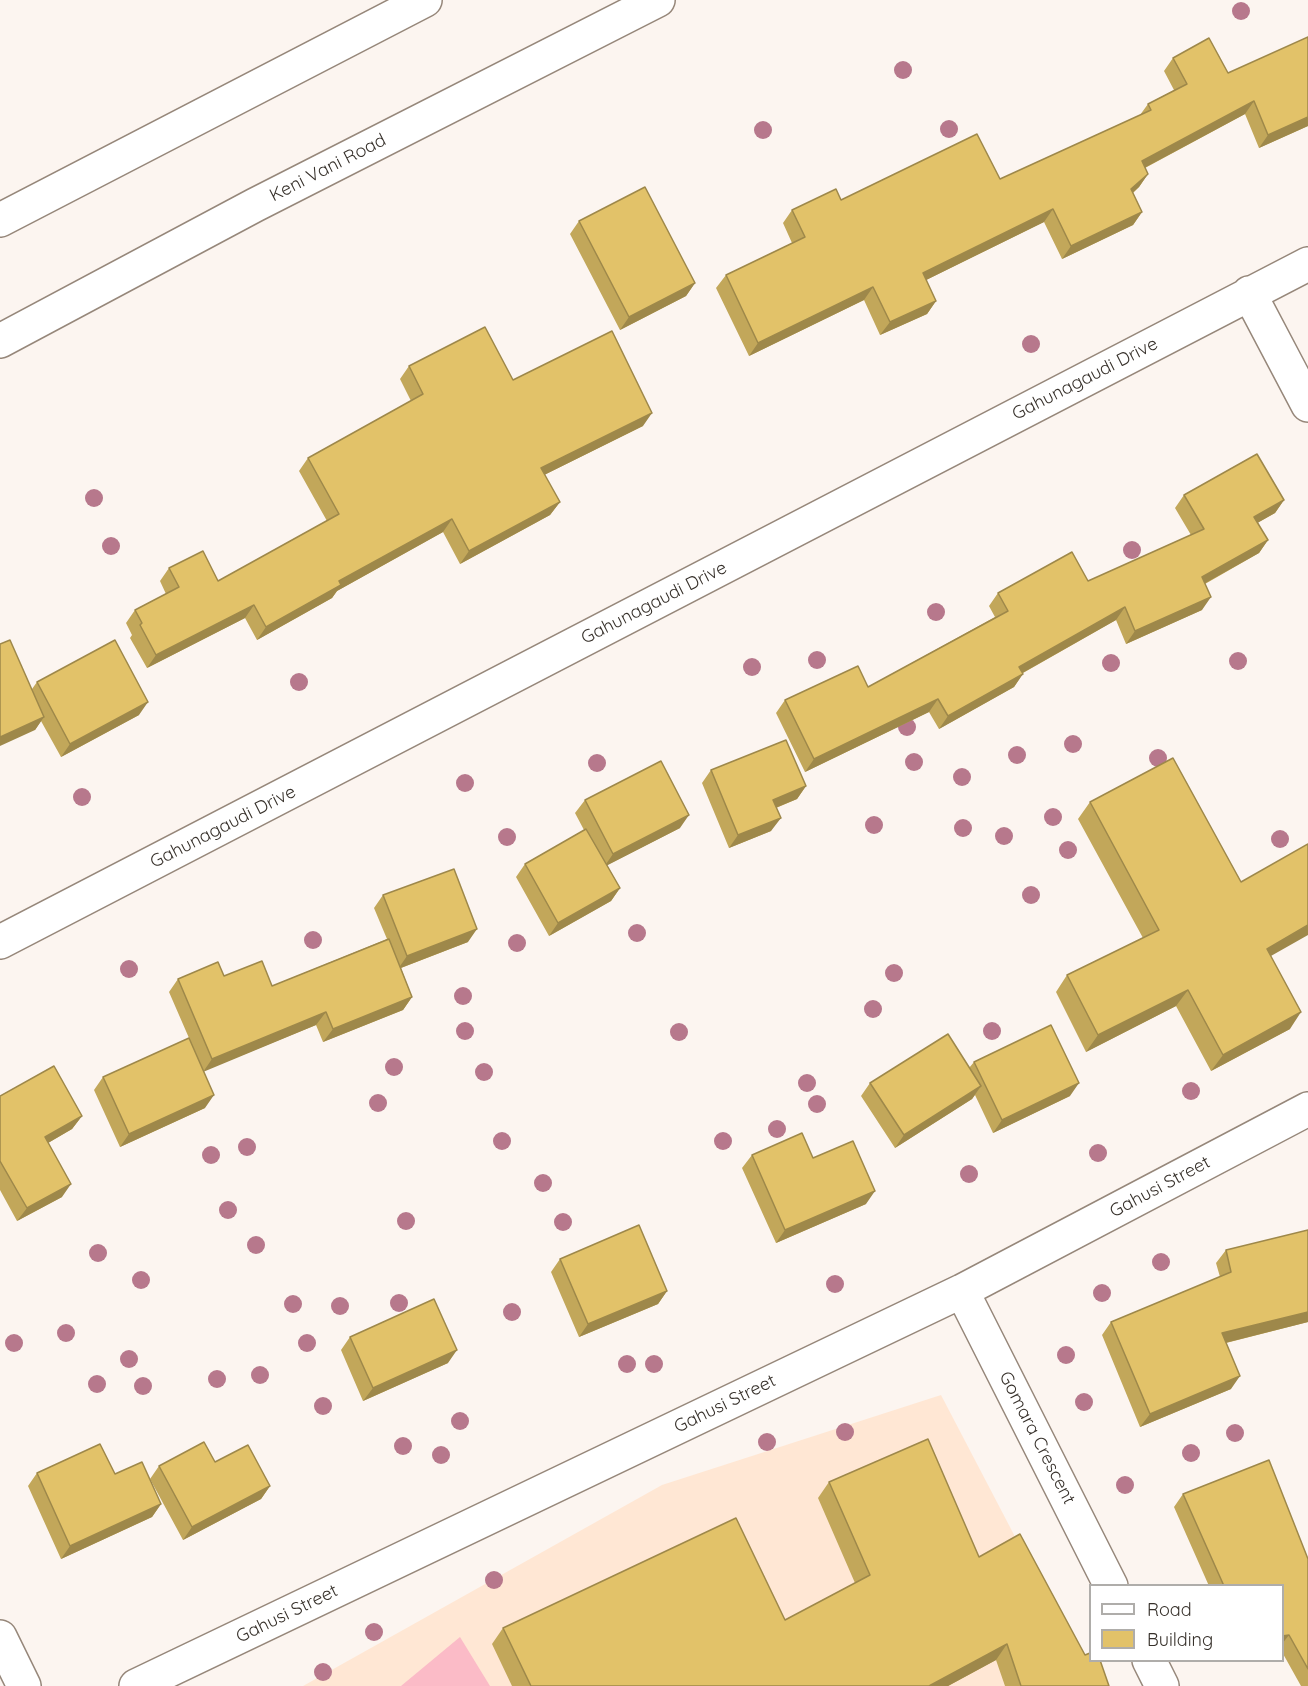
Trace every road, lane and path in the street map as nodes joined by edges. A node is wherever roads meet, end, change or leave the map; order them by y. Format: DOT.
graph roads {
  1 [pos="425,0"];
  2 [pos="658,0"];
  3 [pos="0,220"];
  4 [pos="1308,264"];
  5 [pos="1249,293"];
  6 [pos="0,341"];
  7 [pos="1308,405"];
  8 [pos="0,942"];
  9 [pos="1308,1108"];
  10 [pos="962,1291"];
  11 [pos="1110,1584"];
  12 [pos="0,1637"];
  13 [pos="1150,1662"];
  14 [pos="24,1686"];
  15 [pos="136,1686"];
  16 [pos="1162,1686"];
  1 -- 3 [label="street"];
  2 -- 6 [label="street, Keni Vani Road"];
  4 -- 5 [label="street, Gahunagaudi Drive"];
  5 -- 7 [label="street"];
  5 -- 8 [label="street, Gahunagaudi Drive"];
  9 -- 10 [label="street, Gahusi Street"];
  10 -- 11 [label="street, Gomara Crescent"];
  10 -- 15 [label="street, Gahusi Street"];
  12 -- 14 [label="street"];
  13 -- 16 [label="street"];
}
